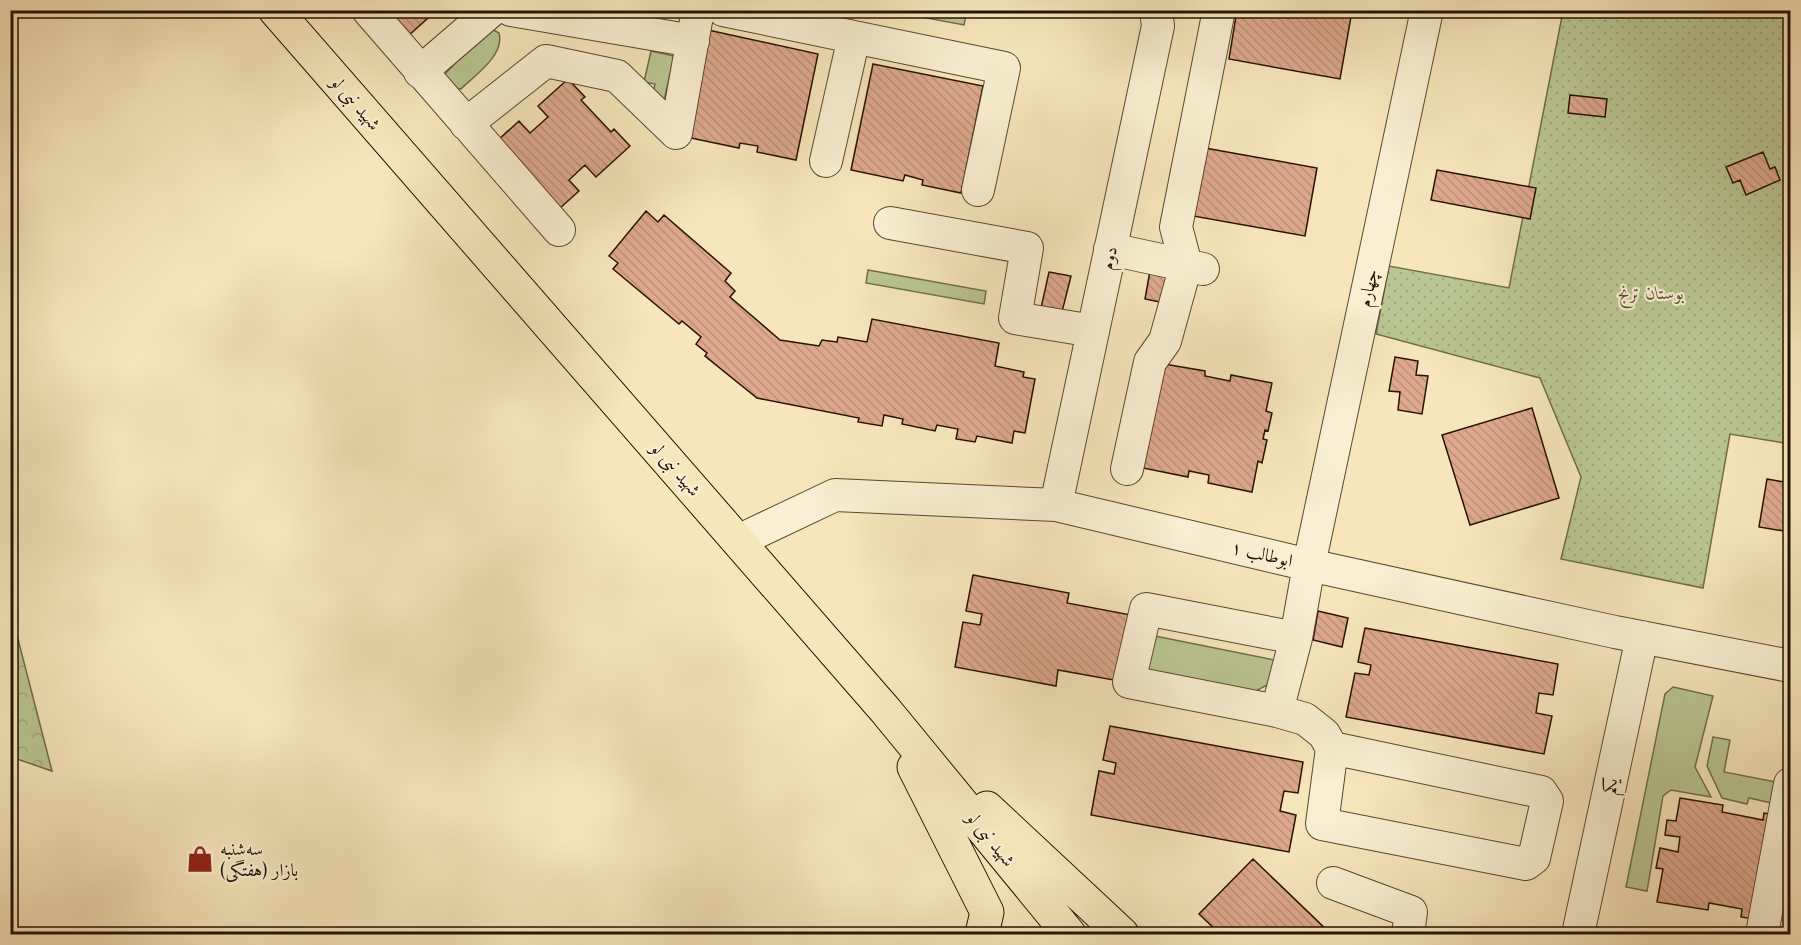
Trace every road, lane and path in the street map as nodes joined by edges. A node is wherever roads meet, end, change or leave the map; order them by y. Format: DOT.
graph roads {
  1 [pos="275,10"];
  2 [pos="369,10"];
  3 [pos="492,10"];
  4 [pos="511,10"];
  5 [pos="698,10"];
  6 [pos="723,10"];
  7 [pos="1156,10"];
  8 [pos="1219,10"];
  9 [pos="1427,10"];
  10 [pos="854,37"];
  11 [pos="693,41"];
  12 [pos="420,72"];
  13 [pos="466,124"];
  14 [pos="826,161"];
  15 [pos="978,190"];
  16 [pos="890,223"];
  17 [pos="559,230"];
  18 [pos="1110,249"];
  19 [pos="1195,267"];
  20 [pos="1093,331"];
  21 [pos="1127,469"];
  22 [pos="1056,505"];
  23 [pos="738,541"];
  24 [pos="1309,565"];
  25 [pos="1642,637"];
  26 [pos="1296,638"];
  27 [pos="1791,666"];
  28 [pos="886,711"];
  29 [pos="1277,711"];
  30 [pos="1332,748"];
  31 [pos="1791,784"];
  32 [pos="1332,884"];
  33 [pos="982,934"];
  34 [pos="1069,934"];
  35 [pos="1122,934"];
  36 [pos="1408,934"];
  37 [pos="1578,934"];
  38 [pos="1762,934"];
  1 -- 23 [label="main road, شهید نبی لو"];
  2 -- 12 [label="street"];
  3 -- 12 [label="street"];
  4 -- 11 [label="street"];
  5 -- 11 [label="street"];
  6 -- 10 [label="street"];
  7 -- 18 [label="street, دوم"];
  8 -- 19 [label="street"];
  9 -- 24 [label="street, چهارم"];
  10 -- 14 [label="street"];
  10 -- 15 [label="street"];
  11 -- 13 [label="street"];
  12 -- 13 [label="street"];
  13 -- 17 [label="street"];
  16 -- 20 [label="street"];
  18 -- 19 [label="street"];
  18 -- 20 [label="street, دوم"];
  19 -- 21 [label="street"];
  20 -- 22 [label="street, دوم"];
  22 -- 23 [label="street, ابوطالب ۱"];
  22 -- 24 [label="street, ابوطالب ۱"];
  23 -- 28 [label="main road, شهید نبی لو"];
  24 -- 25 [label="street, ابوطالب ۱"];
  24 -- 26 [label="street, چهارم"];
  25 -- 27 [label="street, ابوطالب ۱"];
  25 -- 37 [label="street, یکم"];
  26 -- 29 [label="street, چهارم"];
  26 -- 29 [label="street"];
  28 -- 33 [label="main road"];
  28 -- 34 [label="main road, شهید نبی لو"];
  28 -- 35 [label="main road"];
  29 -- 30 [label="street"];
  30 -- 30 [label="street"];
  31 -- 38 [label="street"];
  32 -- 36 [label="street"];
}
